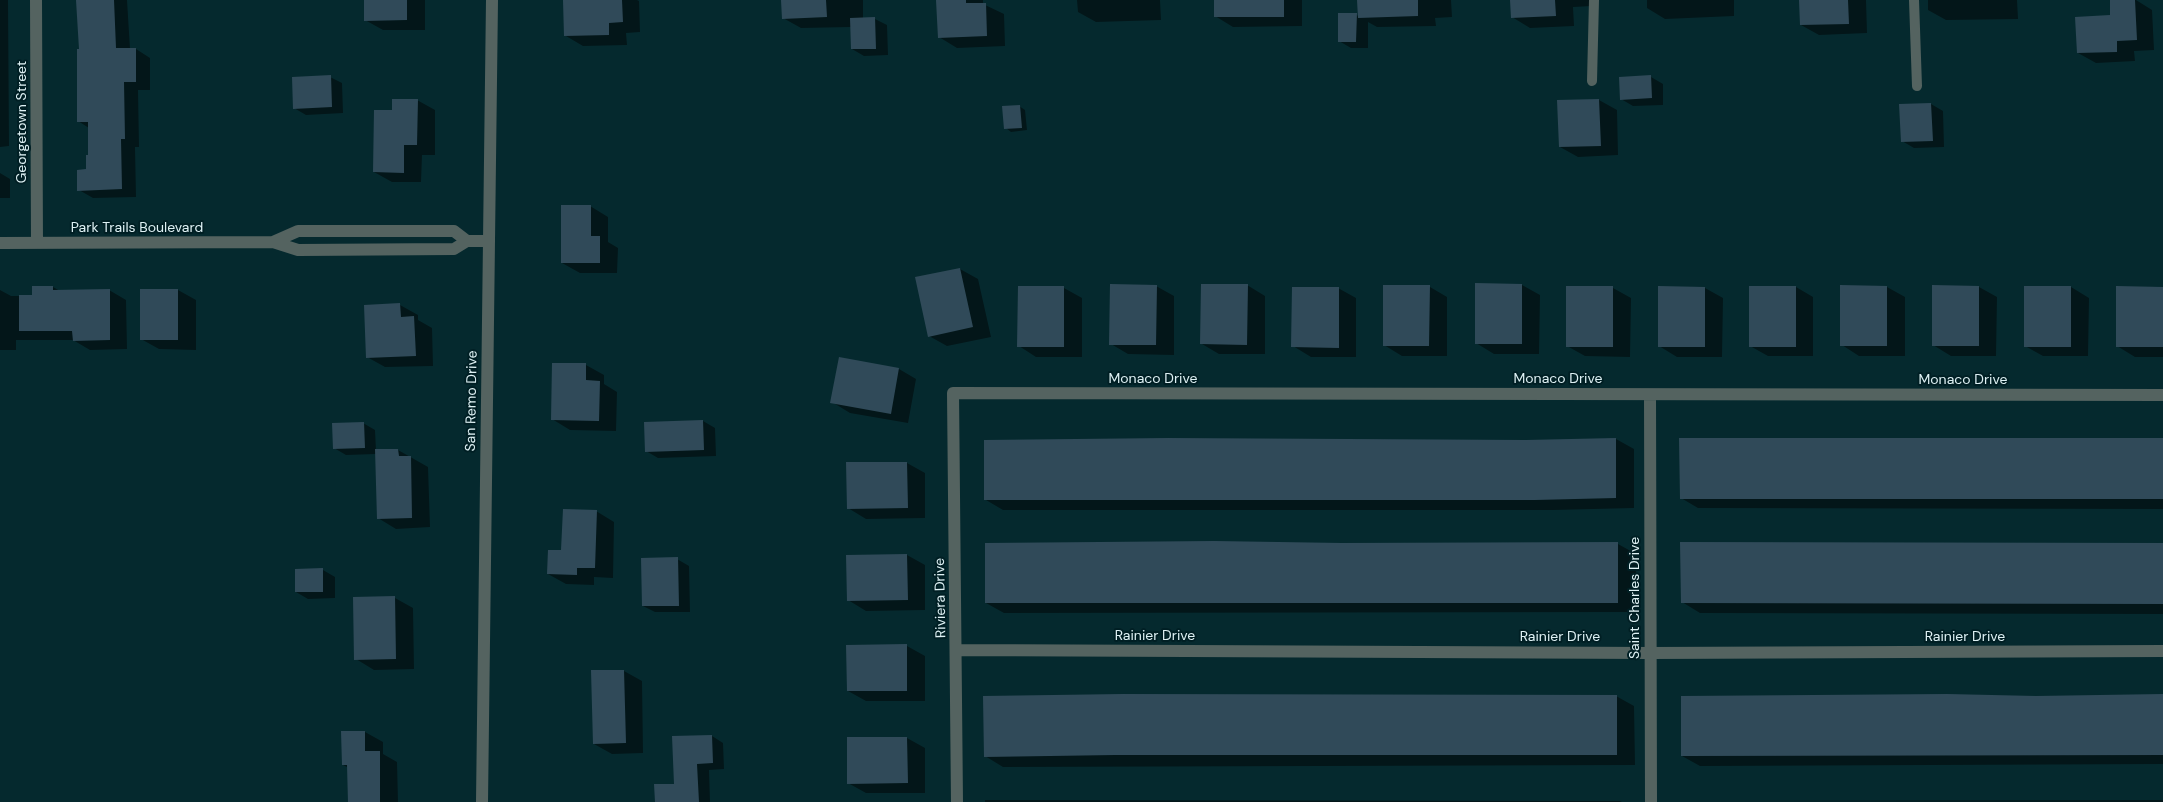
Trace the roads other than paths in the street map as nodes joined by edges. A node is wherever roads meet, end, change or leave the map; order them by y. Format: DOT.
graph roads {
  1 [pos="36,0"];
  2 [pos="492,0"];
  3 [pos="1594,0"];
  4 [pos="1914,0"];
  5 [pos="1592,81"];
  6 [pos="1917,86"];
  7 [pos="467,241"];
  8 [pos="489,241"];
  9 [pos="273,242"];
  10 [pos="0,243"];
  11 [pos="37,243"];
  12 [pos="953,393"];
  13 [pos="1650,395"];
  14 [pos="2163,395"];
  15 [pos="956,650"];
  16 [pos="2163,651"];
  17 [pos="1650,653"];
  18 [pos="482,802"];
  19 [pos="957,802"];
  20 [pos="1651,802"];
  1 -- 11 [label="street, Georgetown Street"];
  2 -- 8 [label="street, San Remo Drive"];
  3 -- 5 [label="lane"];
  4 -- 6 [label="lane"];
  7 -- 8 [label="street, Park Trails Boulevard"];
  7 -- 9 [label="street, Park Trails Boulevard"];
  7 -- 9 [label="street, Park Trails Boulevard"];
  8 -- 18 [label="street, San Remo Drive"];
  9 -- 11 [label="street, Park Trails Boulevard"];
  10 -- 11 [label="street, Park Trails Boulevard"];
  12 -- 13 [label="street, Monaco Drive"];
  12 -- 15 [label="street, Riviera Drive"];
  13 -- 14 [label="street, Monaco Drive"];
  13 -- 17 [label="street, Saint Charles Drive"];
  15 -- 17 [label="street, Rainier Drive"];
  15 -- 19 [label="street, Riviera Drive"];
  16 -- 17 [label="street, Rainier Drive"];
  17 -- 20 [label="street, Saint Charles Drive"];
}
